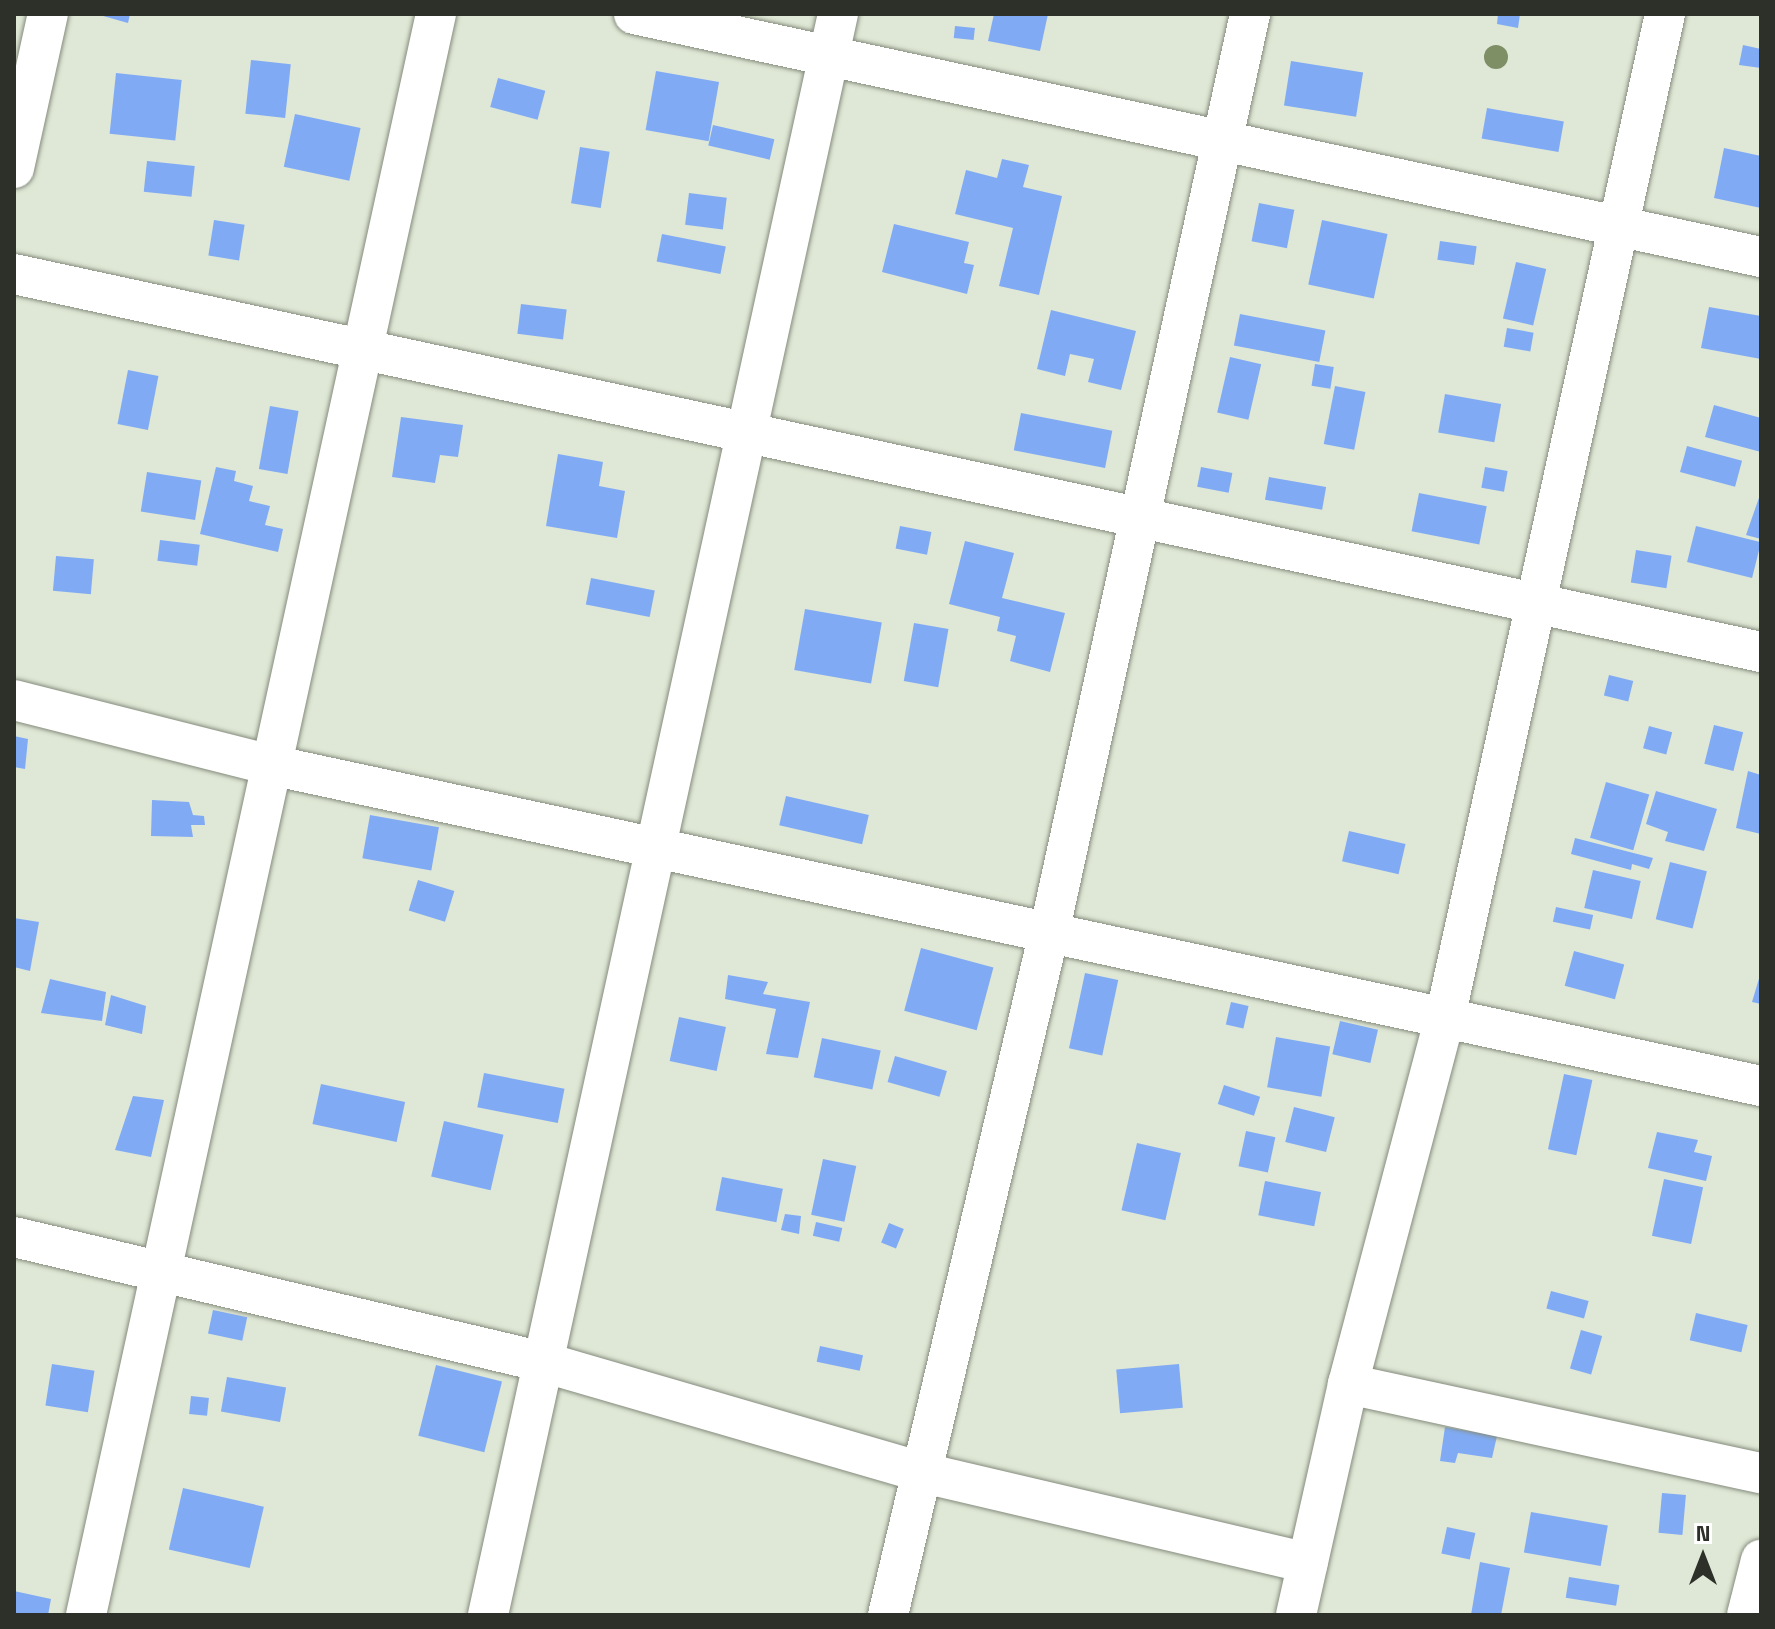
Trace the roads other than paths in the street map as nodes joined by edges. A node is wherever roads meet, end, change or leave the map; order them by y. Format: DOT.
graph roads {
  1 [pos="48,14"];
  2 [pos="436,14"];
  3 [pos="634,14"];
  4 [pos="838,14"];
  5 [pos="1250,14"];
  6 [pos="1665,14"];
  7 [pos="828,56"];
  8 [pos="1222,141"];
  9 [pos="14,168"];
  10 [pos="1619,227"];
  11 [pos="1761,257"];
  12 [pos="14,274"];
  13 [pos="362,350"];
  14 [pos="746,432"];
  15 [pos="1140,518"];
  16 [pos="1536,603"];
  17 [pos="1761,652"];
  18 [pos="14,700"];
  19 [pos="271,765"];
  20 [pos="655,848"];
  21 [pos="1049,933"];
  22 [pos="1445,1018"];
  23 [pos="1761,1086"];
  24 [pos="14,1237"];
  25 [pos="161,1269"];
  26 [pos="543,1362"];
  27 [pos="1348,1384"];
  28 [pos="924,1473"];
  29 [pos="1761,1473"];
  30 [pos="1761,1560"];
  31 [pos="1308,1563"];
  32 [pos="86,1615"];
  33 [pos="488,1615"];
  34 [pos="888,1615"];
  35 [pos="1296,1615"];
  36 [pos="1747,1615"];
  1 -- 9 [label="street"];
  2 -- 13 [label="street"];
  3 -- 7 [label="street"];
  4 -- 7 [label="street"];
  5 -- 8 [label="street"];
  6 -- 10 [label="street"];
  7 -- 8 [label="street"];
  7 -- 14 [label="street"];
  8 -- 10 [label="street"];
  8 -- 15 [label="street"];
  10 -- 11 [label="street"];
  10 -- 16 [label="street"];
  12 -- 13 [label="street"];
  13 -- 14 [label="street"];
  13 -- 19 [label="street"];
  14 -- 15 [label="street"];
  14 -- 20 [label="street"];
  15 -- 16 [label="street"];
  15 -- 21 [label="street"];
  16 -- 17 [label="street"];
  16 -- 22 [label="street"];
  18 -- 19 [label="street"];
  19 -- 20 [label="street"];
  19 -- 25 [label="street"];
  20 -- 21 [label="street"];
  20 -- 26 [label="street"];
  21 -- 22 [label="street"];
  21 -- 28 [label="street"];
  22 -- 23 [label="street"];
  22 -- 27 [label="street"];
  24 -- 25 [label="street"];
  25 -- 26 [label="street"];
  25 -- 32 [label="street"];
  26 -- 28 [label="street"];
  26 -- 33 [label="street"];
  27 -- 29 [label="street"];
  27 -- 31 [label="street"];
  28 -- 31 [label="street"];
  28 -- 34 [label="street"];
  30 -- 36 [label="street"];
  31 -- 35 [label="street"];
}
